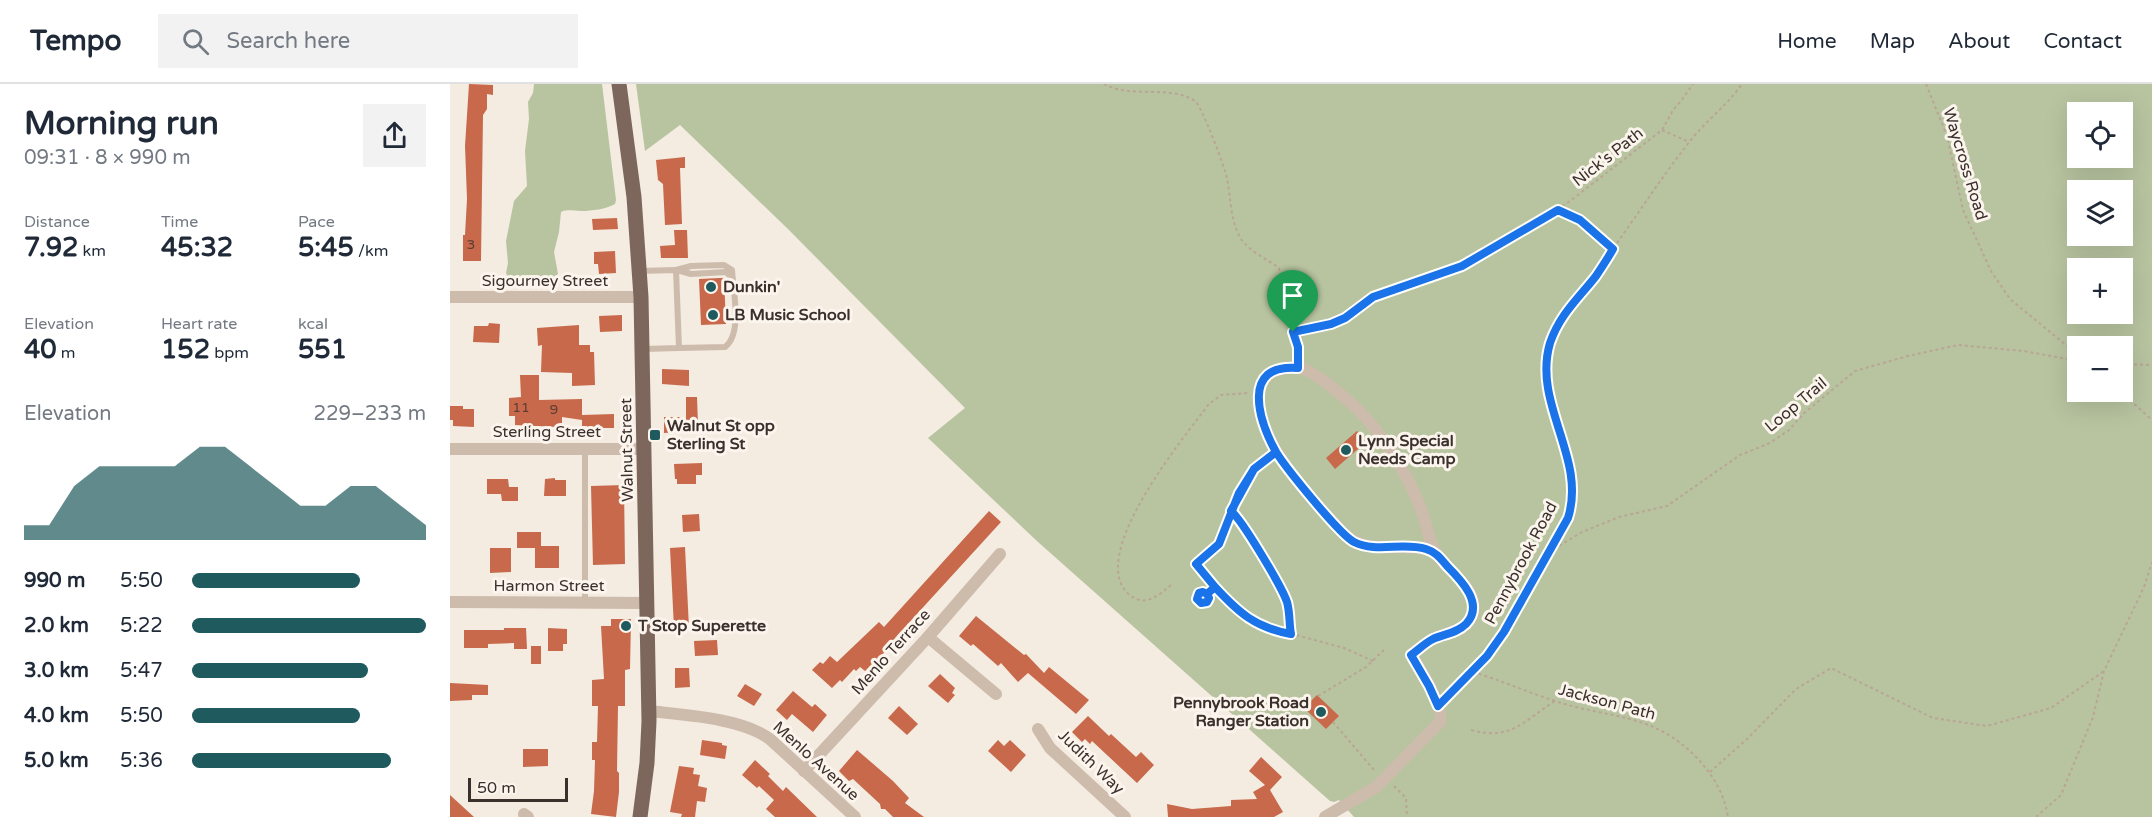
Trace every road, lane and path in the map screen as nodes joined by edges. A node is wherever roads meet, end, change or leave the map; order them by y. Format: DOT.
graph roads {
  1 [pos="619,84"];
  2 [pos="1104,84"];
  3 [pos="1693,84"];
  4 [pos="1742,84"];
  5 [pos="1926,84"];
  6 [pos="1662,130"];
  7 [pos="1689,142"];
  8 [pos="1558,210"];
  9 [pos="1613,249"];
  10 [pos="676,270"];
  11 [pos="639,271"];
  12 [pos="450,297"];
  13 [pos="641,297"];
  14 [pos="1293,332"];
  15 [pos="2067,346"];
  16 [pos="679,348"];
  17 [pos="643,349"];
  18 [pos="2067,359"];
  19 [pos="2133,364"];
  20 [pos="2152,365"];
  21 [pos="1298,368"];
  22 [pos="1258,393"];
  23 [pos="2132,402"];
  24 [pos="2152,420"];
  25 [pos="450,449"];
  26 [pos="585,449"];
  27 [pos="644,449"];
  28 [pos="1276,452"];
  29 [pos="1231,511"];
  30 [pos="1434,552"];
  31 [pos="1548,553"];
  32 [pos="1000,554"];
  33 [pos="2152,562"];
  34 [pos="1171,585"];
  35 [pos="1215,587"];
  36 [pos="1207,594"];
  37 [pos="450,602"];
  38 [pos="585,603"];
  39 [pos="648,603"];
  40 [pos="1291,634"];
  41 [pos="928,637"];
  42 [pos="1384,650"];
  43 [pos="1373,661"];
  44 [pos="2104,671"];
  45 [pos="1473,672"];
  46 [pos="996,694"];
  47 [pos="1451,694"];
  48 [pos="1318,696"];
  49 [pos="1555,701"];
  50 [pos="1438,706"];
  51 [pos="649,711"];
  52 [pos="1333,722"];
  53 [pos="1038,729"];
  54 [pos="1471,730"];
  55 [pos="804,771"];
  56 [pos="1710,772"];
  57 [pos="1384,779"];
  58 [pos="640,817"];
  59 [pos="855,817"];
  60 [pos="1125,817"];
  61 [pos="1325,817"];
  62 [pos="1407,817"];
  63 [pos="1728,817"];
  64 [pos="2036,817"];
  1 -- 11 [label="main road, Walnut Street"];
  2 -- 14 [label="path"];
  3 -- 6 [label="path, Nick's Path"];
  4 -- 7 [label="path, Pennybrook Road"];
  5 -- 15 [label="path, Waycross Road"];
  6 -- 7 [label="path"];
  6 -- 8 [label="path, Nick's Path"];
  7 -- 9 [label="path, Pennybrook Road"];
  8 -- 9 [label="path"];
  8 -- 14 [label="path, Nick's Path"];
  9 -- 31 [label="path, Pennybrook Road"];
  10 -- 11 [label="lane"];
  10 -- 16 [label="lane"];
  10 -- 16 [label="lane"];
  11 -- 13 [label="main road, Walnut Street"];
  12 -- 13 [label="street, Sigourney Street"];
  13 -- 17 [label="main road, Walnut Street"];
  14 -- 21 [label="path"];
  16 -- 17 [label="lane"];
  17 -- 27 [label="main road, Walnut Street"];
  18 -- 31 [label="path, Loop Trail"];
  19 -- 20 [label="path"];
  21 -- 22 [label="street"];
  21 -- 30 [label="street, Pennybrook Road"];
  22 -- 28 [label="street"];
  22 -- 34 [label="path"];
  23 -- 24 [label="path"];
  25 -- 26 [label="street, Sterling Street"];
  26 -- 27 [label="street, Sterling Street"];
  26 -- 38 [label="lane"];
  27 -- 39 [label="main road, Walnut Street"];
  28 -- 29 [label="path"];
  28 -- 30 [label="street"];
  29 -- 35 [label="path"];
  29 -- 40 [label="path"];
  30 -- 50 [label="street, Pennybrook Road"];
  31 -- 45 [label="path, Pennybrook Road"];
  32 -- 41 [label="street, Menlo Terrace"];
  33 -- 44 [label="path"];
  35 -- 36 [label="path"];
  35 -- 40 [label="path"];
  37 -- 38 [label="street, Harmon Street"];
  38 -- 39 [label="street, Harmon Street"];
  39 -- 51 [label="main road, Walnut Street"];
  40 -- 43 [label="path"];
  41 -- 46 [label="street"];
  41 -- 55 [label="street, Menlo Terrace"];
  42 -- 43 [label="path"];
  43 -- 48 [label="path"];
  44 -- 56 [label="path"];
  44 -- 64 [label="path"];
  45 -- 47 [label="path, Pennybrook Road"];
  45 -- 49 [label="path, Jackson Path"];
  47 -- 50 [label="lane"];
  49 -- 54 [label="path"];
  49 -- 56 [label="path, Jackson Path"];
  50 -- 57 [label="street"];
  51 -- 55 [label="street, Menlo Avenue"];
  51 -- 58 [label="main road, Walnut Street"];
  52 -- 57 [label="path"];
  53 -- 60 [label="street, Judith Way"];
  55 -- 59 [label="street, Menlo Avenue"];
  56 -- 63 [label="path, Jackson Path"];
  57 -- 61 [label="street"];
  57 -- 62 [label="path"];
}
